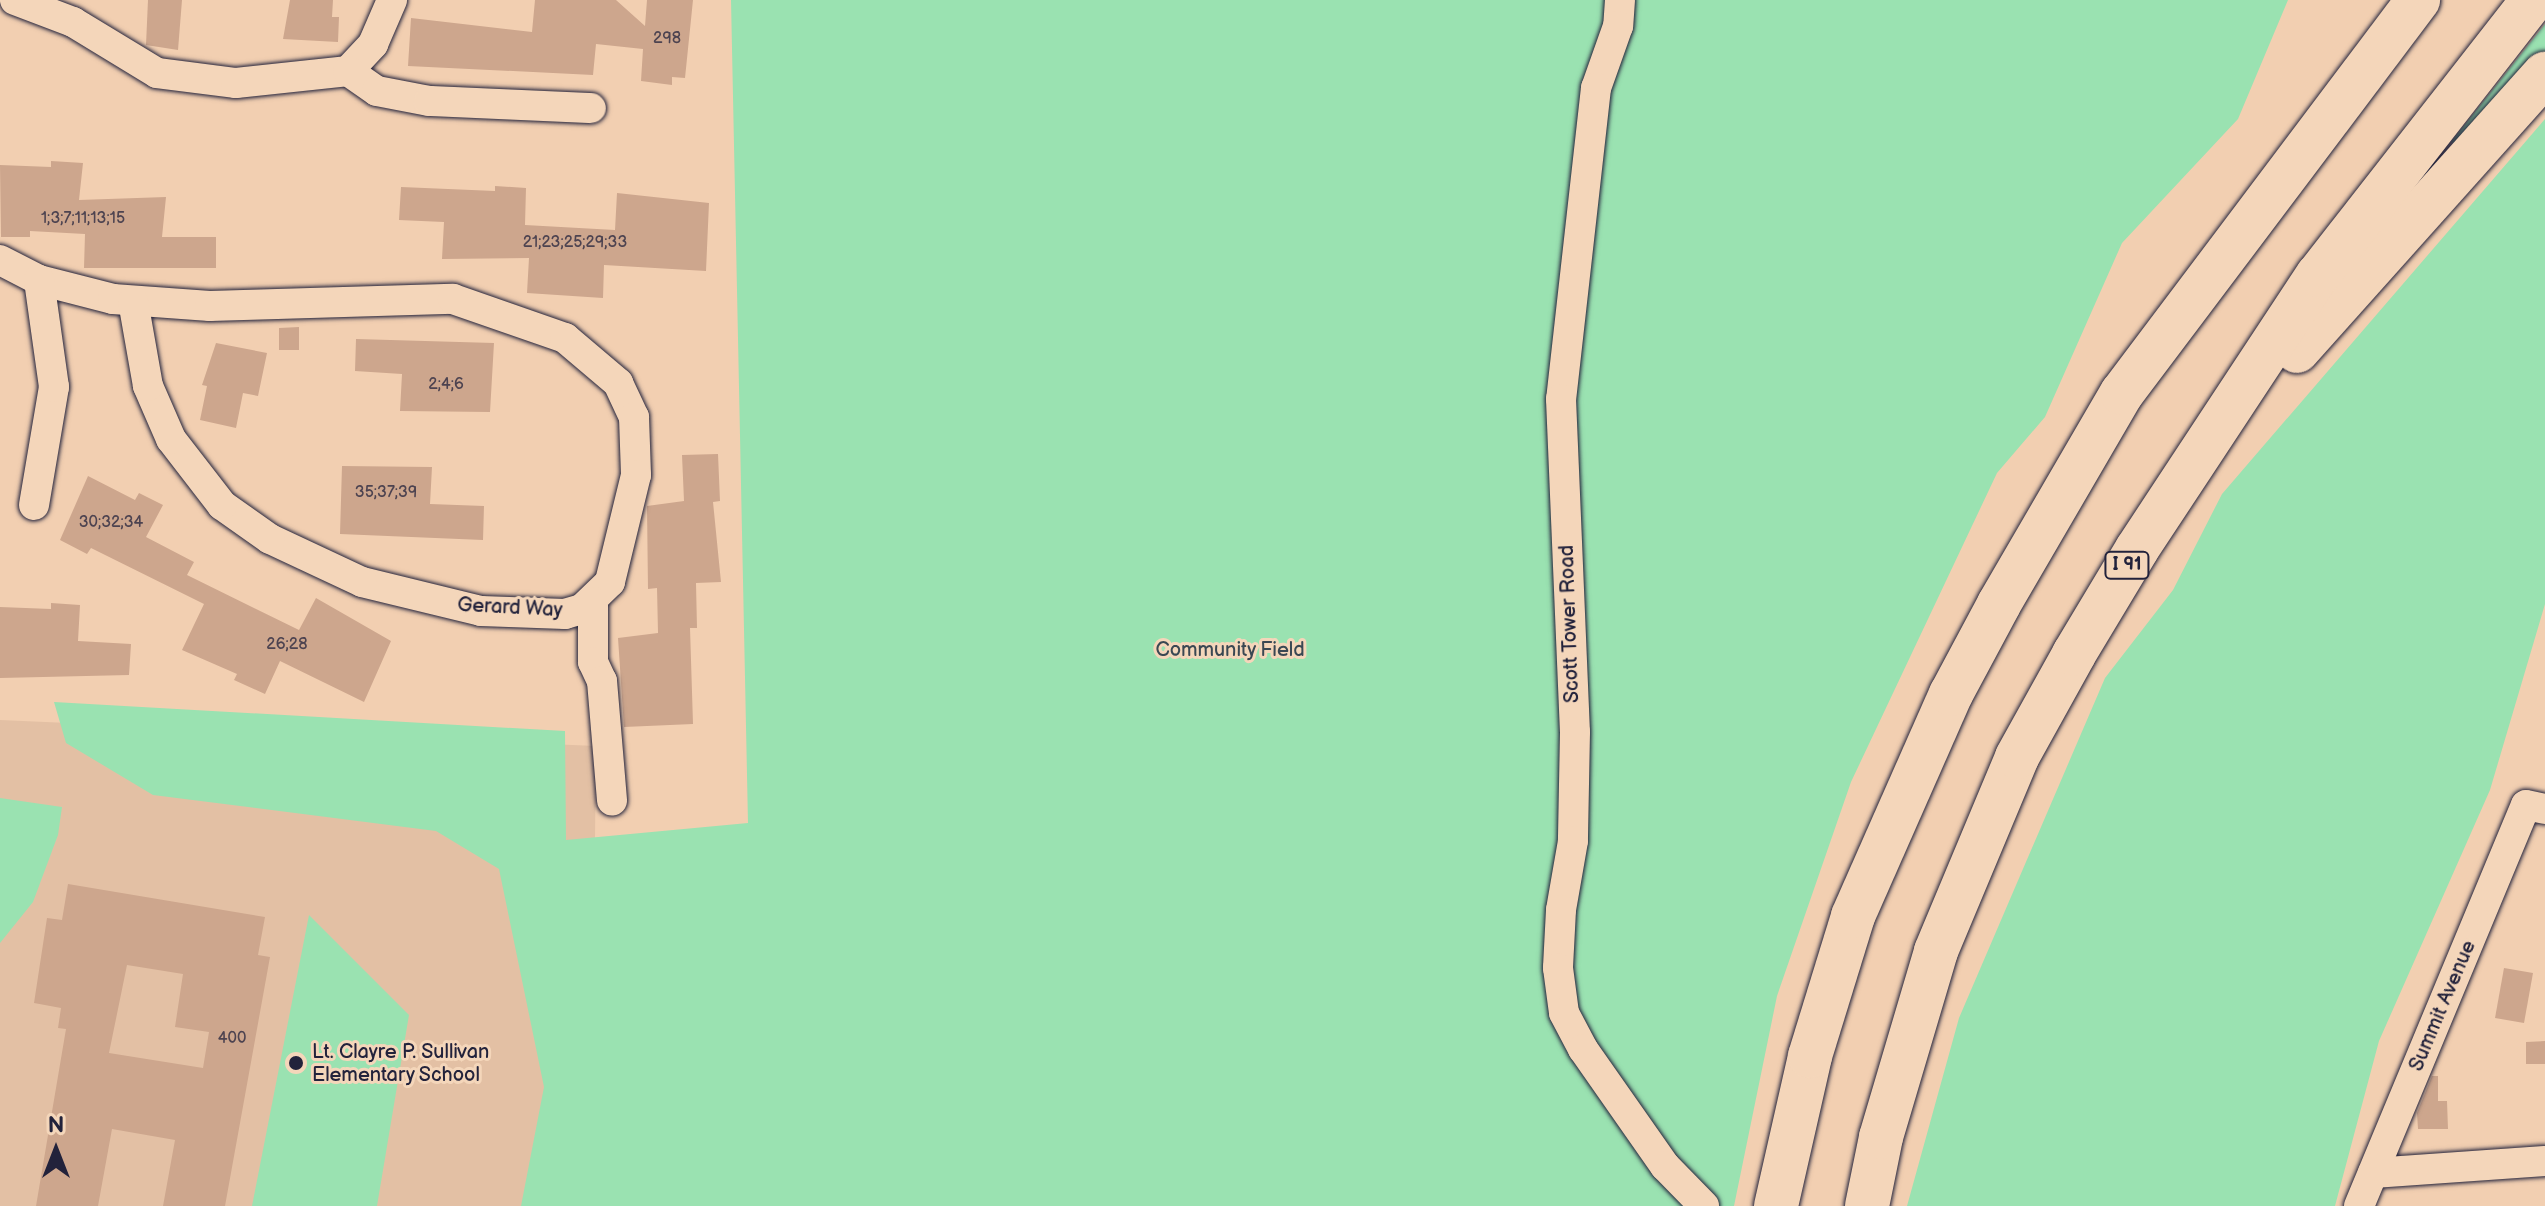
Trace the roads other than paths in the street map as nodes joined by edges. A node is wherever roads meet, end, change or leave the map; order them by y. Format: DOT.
graph roads {
  1 [pos="15,0"];
  2 [pos="392,0"];
  3 [pos="1620,0"];
  4 [pos="2418,0"];
  5 [pos="2533,0"];
  6 [pos="348,71"];
  7 [pos="2545,74"];
  8 [pos="591,108"];
  9 [pos="0,260"];
  10 [pos="39,280"];
  11 [pos="133,301"];
  12 [pos="34,505"];
  13 [pos="2137,549"];
  14 [pos="593,602"];
  15 [pos="612,801"];
  16 [pos="2535,807"];
  17 [pos="2545,1161"];
  18 [pos="2373,1173"];
  19 [pos="1704,1206"];
  20 [pos="1776,1206"];
  21 [pos="1867,1206"];
  22 [pos="2359,1206"];
  1 -- 6 [label="street"];
  2 -- 6 [label="street"];
  3 -- 19 [label="street, Scott Tower Road"];
  4 -- 20 [label="highway"];
  5 -- 13 [label="highway, I 91"];
  6 -- 8 [label="street"];
  7 -- 13 [label="highway"];
  9 -- 10 [label="street, Gerard Way"];
  10 -- 11 [label="street, Gerard Way"];
  10 -- 12 [label="street"];
  11 -- 14 [label="street, Gerard Way"];
  11 -- 14 [label="street, Gerard Way"];
  13 -- 21 [label="highway, I 91"];
  14 -- 15 [label="street"];
  16 -- 18 [label="street, Summit Avenue"];
  17 -- 18 [label="street"];
  18 -- 22 [label="street, Summit Avenue"];
}
